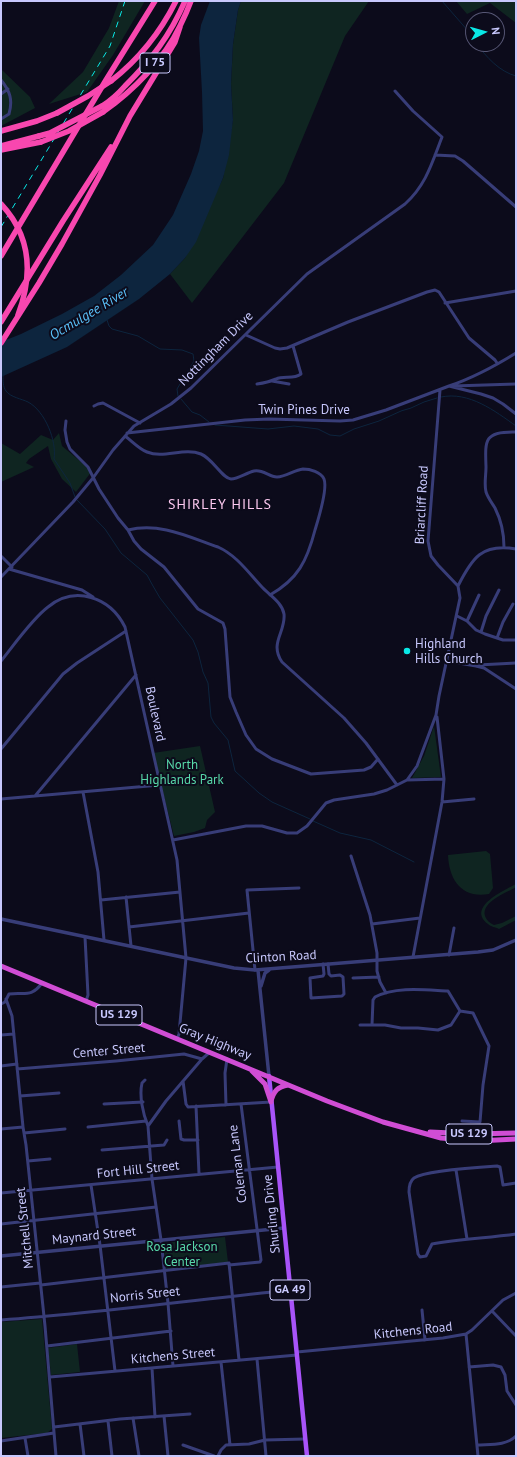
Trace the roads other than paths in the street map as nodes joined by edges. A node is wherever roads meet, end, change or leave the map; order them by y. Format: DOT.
graph roads {
  1 [pos="155,1"];
  2 [pos="176,1"];
  3 [pos="185,1"];
  4 [pos="191,1"];
  5 [pos="180,27"];
  6 [pos="1,80"];
  7 [pos="8,89"];
  8 [pos="395,91"];
  9 [pos="1,94"];
  10 [pos="102,109"];
  11 [pos="130,116"];
  12 [pos="1,120"];
  13 [pos="1,131"];
  14 [pos="40,139"];
  15 [pos="1,146"];
  16 [pos="1,150"];
  17 [pos="435,155"];
  18 [pos="1,204"];
  19 [pos="516,207"];
  20 [pos="1,256"];
  21 [pos="516,290"];
  22 [pos="445,303"];
  23 [pos="18,315"];
  24 [pos="2,320"];
  25 [pos="246,335"];
  26 [pos="1,343"];
  27 [pos="293,346"];
  28 [pos="516,353"];
  29 [pos="497,364"];
  30 [pos="272,381"];
  31 [pos="257,384"];
  32 [pos="289,384"];
  33 [pos="516,384"];
  34 [pos="449,386"];
  35 [pos="440,390"];
  36 [pos="94,406"];
  37 [pos="516,414"];
  38 [pos="66,421"];
  39 [pos="140,423"];
  40 [pos="516,432"];
  41 [pos="126,435"];
  42 [pos="93,478"];
  43 [pos="128,530"];
  44 [pos="504,547"];
  45 [pos="516,549"];
  46 [pos="1,556"];
  47 [pos="11,568"];
  48 [pos="1,577"];
  49 [pos="458,586"];
  50 [pos="499,590"];
  51 [pos="479,594"];
  52 [pos="270,595"];
  53 [pos="94,598"];
  54 [pos="513,604"];
  55 [pos="457,616"];
  56 [pos="467,621"];
  57 [pos="126,631"];
  58 [pos="481,632"];
  59 [pos="497,638"];
  60 [pos="516,640"];
  61 [pos="1,660"];
  62 [pos="447,661"];
  63 [pos="516,663"];
  64 [pos="476,666"];
  65 [pos="136,676"];
  66 [pos="516,689"];
  67 [pos="436,715"];
  68 [pos="1,749"];
  69 [pos="378,759"];
  70 [pos="444,779"];
  71 [pos="407,780"];
  72 [pos="160,785"];
  73 [pos="397,785"];
  74 [pos="83,792"];
  75 [pos="36,796"];
  76 [pos="1,799"];
  77 [pos="474,799"];
  78 [pos="442,802"];
  79 [pos="173,840"];
  80 [pos="351,856"];
  81 [pos="299,888"];
  82 [pos="180,892"];
  83 [pos="126,897"];
  84 [pos="101,900"];
  85 [pos="249,913"];
  86 [pos="420,918"];
  87 [pos="1,919"];
  88 [pos="183,920"];
  89 [pos="372,924"];
  90 [pos="129,927"];
  91 [pos="454,928"];
  92 [pos="85,937"];
  93 [pos="104,940"];
  94 [pos="516,940"];
  95 [pos="131,946"];
  96 [pos="449,955"];
  97 [pos="413,957"];
  98 [pos="186,958"];
  99 [pos="377,960"];
  100 [pos="323,964"];
  101 [pos="328,964"];
  102 [pos="1,966"];
  103 [pos="271,969"];
  104 [pos="256,970"];
  105 [pos="323,976"];
  106 [pos="331,976"];
  107 [pos="379,977"];
  108 [pos="353,978"];
  109 [pos="42,983"];
  110 [pos="260,992"];
  111 [pos="386,993"];
  112 [pos="6,999"];
  113 [pos="86,1001"];
  114 [pos="1,1004"];
  115 [pos="460,1011"];
  116 [pos="360,1025"];
  117 [pos="372,1025"];
  118 [pos="1,1034"];
  119 [pos="14,1034"];
  120 [pos="178,1039"];
  121 [pos="210,1052"];
  122 [pos="202,1059"];
  123 [pos="227,1059"];
  124 [pos="17,1064"];
  125 [pos="1,1066"];
  126 [pos="17,1069"];
  127 [pos="251,1069"];
  128 [pos="269,1076"];
  129 [pos="145,1080"];
  130 [pos="183,1081"];
  131 [pos="289,1085"];
  132 [pos="59,1093"];
  133 [pos="20,1096"];
  134 [pos="142,1102"];
  135 [pos="271,1102"];
  136 [pos="104,1104"];
  137 [pos="241,1104"];
  138 [pos="226,1105"];
  139 [pos="196,1106"];
  140 [pos="179,1120"];
  141 [pos="146,1121"];
  142 [pos="462,1121"];
  143 [pos="148,1126"];
  144 [pos="23,1127"];
  145 [pos="88,1127"];
  146 [pos="65,1129"];
  147 [pos="1,1130"];
  148 [pos="423,1132"];
  149 [pos="24,1133"];
  150 [pos="516,1134"];
  151 [pos="516,1139"];
  152 [pos="167,1140"];
  153 [pos="198,1140"];
  154 [pos="149,1147"];
  155 [pos="102,1150"];
  156 [pos="50,1159"];
  157 [pos="28,1161"];
  158 [pos="278,1167"];
  159 [pos="249,1170"];
  160 [pos="456,1170"];
  161 [pos="199,1174"];
  162 [pos="152,1179"];
  163 [pos="516,1183"];
  164 [pos="91,1185"];
  165 [pos="31,1190"];
  166 [pos="1,1194"];
  167 [pos="156,1207"];
  168 [pos="96,1214"];
  169 [pos="34,1221"];
  170 [pos="1,1224"];
  171 [pos="284,1228"];
  172 [pos="258,1231"];
  173 [pos="516,1234"];
  174 [pos="161,1240"];
  175 [pos="467,1240"];
  176 [pos="100,1245"];
  177 [pos="37,1252"];
  178 [pos="1,1256"];
  179 [pos="229,1264"];
  180 [pos="164,1271"];
  181 [pos="104,1277"];
  182 [pos="40,1284"];
  183 [pos="1,1287"];
  184 [pos="290,1290"];
  185 [pos="516,1293"];
  186 [pos="233,1296"];
  187 [pos="168,1303"];
  188 [pos="108,1309"];
  189 [pos="422,1310"];
  190 [pos="492,1311"];
  191 [pos="44,1316"];
  192 [pos="1,1320"];
  193 [pos="171,1331"];
  194 [pos="466,1334"];
  195 [pos="516,1336"];
  196 [pos="111,1339"];
  197 [pos="425,1340"];
  198 [pos="47,1346"];
  199 [pos="297,1354"];
  200 [pos="257,1359"];
  201 [pos="239,1360"];
  202 [pos="221,1362"];
  203 [pos="173,1366"];
  204 [pos="469,1367"];
  205 [pos="152,1368"];
  206 [pos="115,1371"];
  207 [pos="50,1377"];
  208 [pos="516,1405"];
  209 [pos="190,1414"];
  210 [pos="164,1416"];
  211 [pos="155,1417"];
  212 [pos="133,1418"];
  213 [pos="108,1421"];
  214 [pos="80,1424"];
  215 [pos="54,1427"];
  216 [pos="54,1433"];
  217 [pos="516,1436"];
  218 [pos="25,1438"];
  219 [pos="305,1439"];
  220 [pos="265,1440"];
  221 [pos="1,1441"];
  222 [pos="183,1445"];
  223 [pos="230,1445"];
  224 [pos="477,1445"];
  225 [pos="28,1456"];
  226 [pos="56,1456"];
  227 [pos="84,1456"];
  228 [pos="112,1456"];
  229 [pos="139,1456"];
  230 [pos="168,1456"];
  231 [pos="214,1456"];
  232 [pos="218,1456"];
  233 [pos="266,1456"];
  234 [pos="307,1456"];
  235 [pos="478,1456"];
  1 -- 20 [label="highway"];
  2 -- 13 [label="highway, bridge"];
  3 -- 10 [label="highway, I 75"];
  4 -- 5 [label="highway, I 75"];
  5 -- 10 [label="highway, I 75"];
  5 -- 11 [label="highway"];
  6 -- 7 [label="street"];
  7 -- 9 [label="street"];
  7 -- 12 [label="street"];
  8 -- 17 [label="street, Nottingham Drive"];
  10 -- 14 [label="highway, I 75, bridge"];
  11 -- 23 [label="highway, bridge"];
  11 -- 24 [label="highway"];
  14 -- 15 [label="highway, I 75"];
  14 -- 16 [label="highway, I 75"];
  17 -- 19 [label="street"];
  17 -- 25 [label="street, Nottingham Drive"];
  18 -- 23 [label="highway, bridge"];
  21 -- 22 [label="street"];
  22 -- 27 [label="street"];
  22 -- 29 [label="street"];
  23 -- 26 [label="highway"];
  25 -- 27 [label="street"];
  25 -- 39 [label="street, Nottingham Drive"];
  27 -- 30 [label="street"];
  28 -- 29 [label="street"];
  29 -- 34 [label="street"];
  30 -- 31 [label="street"];
  30 -- 32 [label="street"];
  33 -- 34 [label="street"];
  34 -- 35 [label="street, Twin Pines Drive"];
  34 -- 37 [label="street"];
  35 -- 41 [label="street, Twin Pines Drive"];
  35 -- 49 [label="street, Briarcliff Road"];
  36 -- 39 [label="street"];
  38 -- 42 [label="street"];
  39 -- 41 [label="street, Nottingham Drive"];
  40 -- 44 [label="street"];
  41 -- 42 [label="street, Nottingham Drive"];
  41 -- 52 [label="street"];
  42 -- 43 [label="street"];
  42 -- 47 [label="street, Nottingham Drive"];
  43 -- 52 [label="street"];
  43 -- 69 [label="street"];
  44 -- 45 [label="street"];
  44 -- 49 [label="street"];
  46 -- 47 [label="street"];
  47 -- 48 [label="street, Nottingham Drive"];
  47 -- 53 [label="street"];
  49 -- 55 [label="street"];
  50 -- 58 [label="street"];
  51 -- 56 [label="street"];
  52 -- 69 [label="street"];
  53 -- 57 [label="street, Boulevard"];
  53 -- 61 [label="street, Boulevard"];
  54 -- 59 [label="street"];
  55 -- 56 [label="street"];
  55 -- 62 [label="street"];
  56 -- 58 [label="street"];
  57 -- 65 [label="street, Boulevard"];
  57 -- 68 [label="street"];
  58 -- 59 [label="street"];
  59 -- 60 [label="street"];
  62 -- 64 [label="street"];
  62 -- 67 [label="street"];
  63 -- 64 [label="street"];
  64 -- 66 [label="street"];
  65 -- 72 [label="street, Boulevard"];
  65 -- 75 [label="street"];
  67 -- 70 [label="street"];
  67 -- 71 [label="street"];
  69 -- 73 [label="street"];
  70 -- 71 [label="street"];
  70 -- 78 [label="street"];
  71 -- 73 [label="street"];
  72 -- 74 [label="street"];
  72 -- 79 [label="street, Boulevard"];
  73 -- 79 [label="street"];
  74 -- 75 [label="street"];
  74 -- 84 [label="street"];
  75 -- 76 [label="street"];
  77 -- 78 [label="street"];
  78 -- 86 [label="street"];
  79 -- 82 [label="street, Boulevard"];
  80 -- 89 [label="street"];
  81 -- 85 [label="street"];
  82 -- 83 [label="street"];
  82 -- 88 [label="street, Boulevard"];
  83 -- 84 [label="street"];
  83 -- 90 [label="street"];
  84 -- 93 [label="street"];
  85 -- 88 [label="street"];
  85 -- 104 [label="street"];
  86 -- 89 [label="street"];
  86 -- 97 [label="street"];
  87 -- 92 [label="street, Clinton Road"];
  88 -- 90 [label="street"];
  88 -- 98 [label="street, Boulevard"];
  89 -- 99 [label="street"];
  90 -- 95 [label="street"];
  91 -- 96 [label="street"];
  92 -- 93 [label="street, Clinton Road"];
  92 -- 113 [label="street"];
  93 -- 95 [label="street, Clinton Road"];
  94 -- 96 [label="street, Clinton Road"];
  95 -- 98 [label="street, Clinton Road"];
  96 -- 97 [label="street, Clinton Road"];
  97 -- 99 [label="street, Clinton Road"];
  98 -- 104 [label="street, Clinton Road"];
  98 -- 120 [label="street, Boulevard"];
  99 -- 101 [label="street, Clinton Road"];
  99 -- 107 [label="street"];
  100 -- 101 [label="street, Clinton Road"];
  100 -- 103 [label="street, Clinton Road"];
  100 -- 105 [label="street"];
  101 -- 106 [label="street"];
  102 -- 109 [label="highway, Gray Highway / US 129"];
  103 -- 104 [label="street, Clinton Road"];
  103 -- 110 [label="street"];
  104 -- 110 [label="street, Shurling Drive"];
  105 -- 106 [label="street"];
  105 -- 106 [label="street"];
  107 -- 108 [label="street"];
  107 -- 111 [label="street"];
  109 -- 112 [label="street"];
  109 -- 113 [label="highway, Gray Highway / US 129"];
  110 -- 128 [label="street, Shurling Drive"];
  111 -- 115 [label="street"];
  111 -- 117 [label="street"];
  112 -- 114 [label="street"];
  112 -- 119 [label="street, Mitchell Street"];
  113 -- 120 [label="highway, Gray Highway / US 129"];
  115 -- 117 [label="street"];
  115 -- 142 [label="street"];
  116 -- 117 [label="street"];
  118 -- 119 [label="street"];
  119 -- 124 [label="street, Mitchell Street"];
  120 -- 121 [label="highway, Gray Highway / US 129"];
  121 -- 122 [label="street"];
  121 -- 123 [label="highway, Gray Highway / US 129"];
  122 -- 126 [label="street, Center Street"];
  122 -- 130 [label="street"];
  123 -- 127 [label="highway, Gray Highway / US 129"];
  123 -- 138 [label="street"];
  124 -- 125 [label="street"];
  124 -- 126 [label="street, Mitchell Street"];
  126 -- 133 [label="street, Mitchell Street"];
  127 -- 128 [label="highway, Gray Highway / US 129"];
  127 -- 135 [label="highway, GA 49"];
  128 -- 131 [label="highway, Gray Highway / US 129"];
  128 -- 135 [label="main road, Shurling Drive / GA 49"];
  129 -- 134 [label="street"];
  130 -- 139 [label="street"];
  130 -- 143 [label="street"];
  131 -- 135 [label="highway"];
  131 -- 148 [label="highway, Gray Highway / US 129"];
  132 -- 133 [label="street"];
  133 -- 144 [label="street, Mitchell Street"];
  134 -- 136 [label="street"];
  134 -- 141 [label="street"];
  135 -- 137 [label="street"];
  135 -- 158 [label="main road, Shurling Drive / GA 49"];
  137 -- 138 [label="street"];
  137 -- 159 [label="street, Coleman Lane"];
  138 -- 139 [label="street"];
  139 -- 153 [label="street"];
  140 -- 153 [label="street"];
  141 -- 143 [label="street"];
  141 -- 145 [label="street"];
  143 -- 154 [label="street"];
  144 -- 147 [label="street"];
  144 -- 149 [label="street, Mitchell Street"];
  146 -- 149 [label="street"];
  148 -- 150 [label="highway, Gray Highway / US 129"];
  148 -- 151 [label="highway, Gray Highway / US 129"];
  149 -- 157 [label="street, Mitchell Street"];
  152 -- 154 [label="street"];
  153 -- 161 [label="street"];
  154 -- 155 [label="street"];
  154 -- 162 [label="street"];
  156 -- 157 [label="street"];
  157 -- 165 [label="street, Mitchell Street"];
  158 -- 159 [label="street, Fort Hill Street"];
  158 -- 171 [label="main road, Shurling Drive / GA 49"];
  159 -- 161 [label="street, Fort Hill Street"];
  159 -- 172 [label="street, Coleman Lane"];
  160 -- 163 [label="street"];
  160 -- 175 [label="street"];
  160 -- 175 [label="street"];
  161 -- 162 [label="street, Fort Hill Street"];
  162 -- 164 [label="street, Fort Hill Street"];
  162 -- 167 [label="street"];
  164 -- 165 [label="street, Fort Hill Street"];
  164 -- 168 [label="street"];
  165 -- 166 [label="street, Fort Hill Street"];
  165 -- 169 [label="street, Mitchell Street"];
  167 -- 168 [label="street"];
  167 -- 174 [label="street"];
  168 -- 169 [label="street"];
  168 -- 176 [label="street"];
  169 -- 170 [label="street"];
  169 -- 177 [label="street, Mitchell Street"];
  171 -- 172 [label="street, Maynard Street"];
  171 -- 184 [label="main road, Shurling Drive / GA 49"];
  172 -- 174 [label="street, Maynard Street"];
  172 -- 179 [label="street, Coleman Lane"];
  173 -- 175 [label="street"];
  174 -- 176 [label="street, Maynard Street"];
  174 -- 180 [label="street"];
  176 -- 177 [label="street, Maynard Street"];
  176 -- 181 [label="street"];
  177 -- 178 [label="street, Maynard Street"];
  177 -- 182 [label="street, Mitchell Street"];
  179 -- 180 [label="street"];
  179 -- 186 [label="street"];
  180 -- 181 [label="street"];
  180 -- 187 [label="street"];
  181 -- 182 [label="street"];
  181 -- 188 [label="street"];
  182 -- 183 [label="street"];
  182 -- 191 [label="street, Mitchell Street"];
  184 -- 186 [label="street, Norris Street"];
  184 -- 199 [label="main road, Shurling Drive / GA 49"];
  185 -- 190 [label="street, Kitchens Road"];
  186 -- 187 [label="street, Norris Street"];
  186 -- 201 [label="street"];
  187 -- 188 [label="street, Norris Street"];
  187 -- 193 [label="street"];
  188 -- 191 [label="street, Norris Street"];
  188 -- 196 [label="street"];
  189 -- 197 [label="street"];
  190 -- 194 [label="street, Kitchens Road"];
  190 -- 195 [label="street"];
  191 -- 192 [label="street, Norris Street"];
  191 -- 198 [label="street, Mitchell Street"];
  193 -- 196 [label="street"];
  193 -- 203 [label="street"];
  194 -- 197 [label="street, Kitchens Road"];
  194 -- 204 [label="street"];
  196 -- 198 [label="street"];
  196 -- 206 [label="street"];
  197 -- 199 [label="street, Kitchens Road"];
  198 -- 207 [label="street, Mitchell Street"];
  199 -- 200 [label="street, Kitchens Street"];
  199 -- 219 [label="main road, Shurling Drive / GA 49"];
  200 -- 201 [label="street, Kitchens Street"];
  200 -- 220 [label="street"];
  201 -- 202 [label="street, Kitchens Street"];
  202 -- 203 [label="street, Kitchens Street"];
  202 -- 223 [label="street"];
  203 -- 205 [label="street, Kitchens Street"];
  204 -- 208 [label="street"];
  204 -- 224 [label="street"];
  205 -- 206 [label="street, Kitchens Street"];
  205 -- 211 [label="street"];
  206 -- 207 [label="street, Kitchens Street"];
  207 -- 215 [label="street, Mitchell Street"];
  209 -- 210 [label="street"];
  210 -- 211 [label="street"];
  210 -- 230 [label="street"];
  211 -- 212 [label="street"];
  212 -- 213 [label="street"];
  212 -- 229 [label="street"];
  213 -- 214 [label="street"];
  213 -- 228 [label="street"];
  214 -- 215 [label="street"];
  214 -- 227 [label="street"];
  215 -- 216 [label="street, Mitchell Street"];
  216 -- 218 [label="street"];
  216 -- 226 [label="street, Mitchell Street"];
  217 -- 224 [label="street"];
  218 -- 221 [label="street"];
  218 -- 225 [label="street"];
  219 -- 220 [label="street"];
  219 -- 234 [label="main road, Shurling Drive / GA 49"];
  220 -- 223 [label="street"];
  220 -- 233 [label="street"];
  222 -- 231 [label="street"];
  223 -- 232 [label="street"];
  224 -- 235 [label="street"];
}
